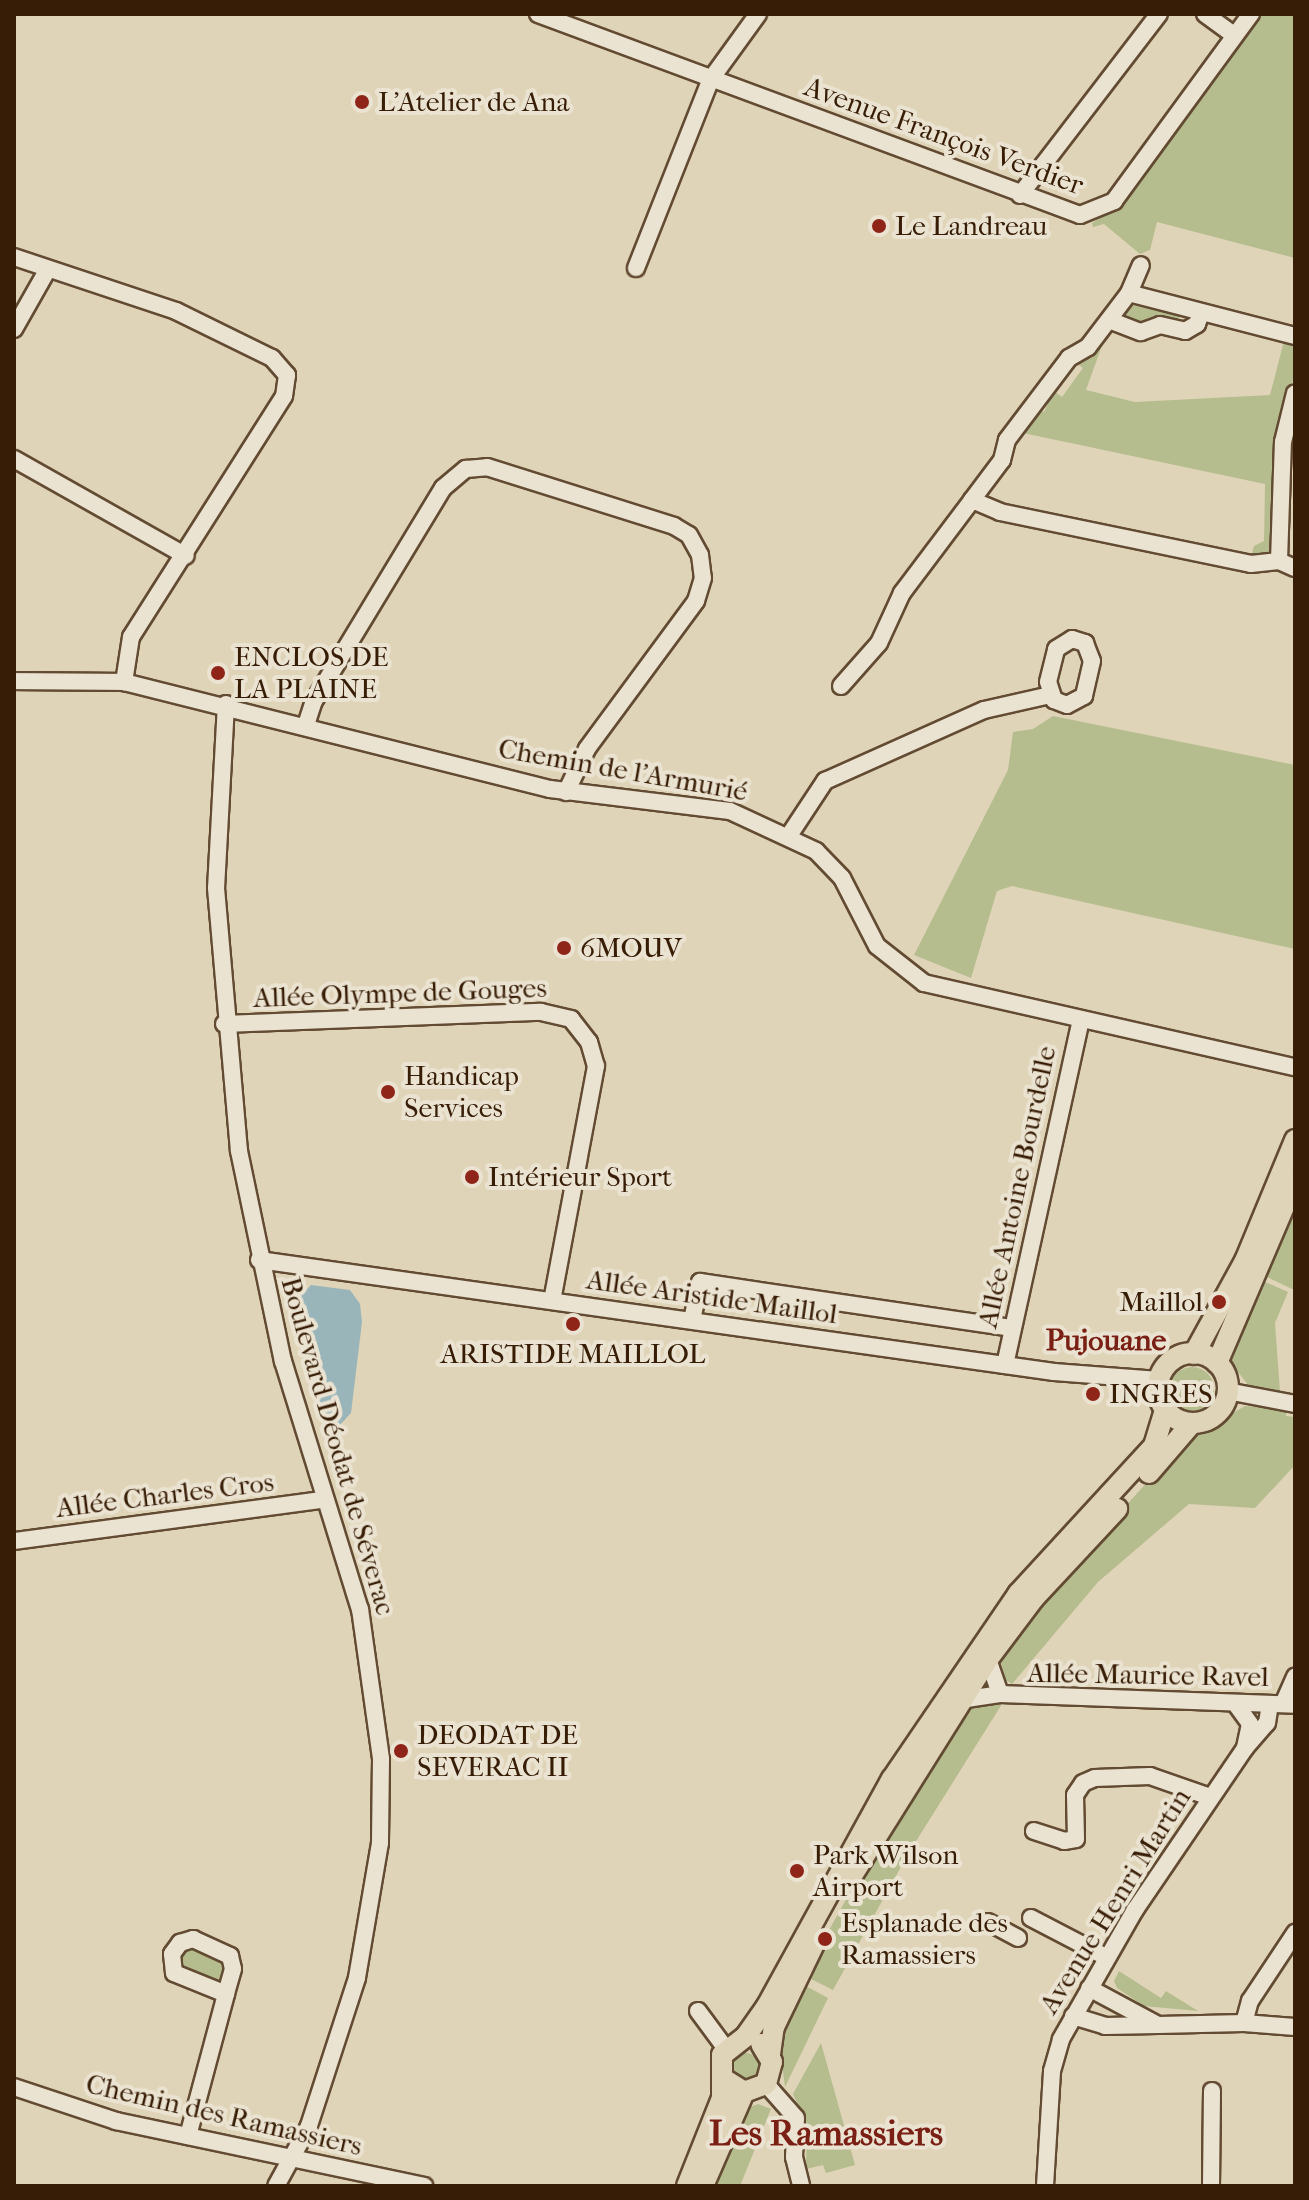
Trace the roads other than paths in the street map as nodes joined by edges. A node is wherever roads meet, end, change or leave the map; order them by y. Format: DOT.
graph roads {
  1 [pos="758,14"];
  2 [pos="1159,14"];
  3 [pos="1205,14"];
  4 [pos="1251,14"];
  5 [pos="548,16"];
  6 [pos="1234,35"];
  7 [pos="711,79"];
  8 [pos="1020,195"];
  9 [pos="14,257"];
  10 [pos="1141,265"];
  11 [pos="636,268"];
  12 [pos="48,269"];
  13 [pos="1129,293"];
  14 [pos="1201,313"];
  15 [pos="1109,320"];
  16 [pos="14,329"];
  17 [pos="1295,336"];
  18 [pos="1295,393"];
  19 [pos="1293,411"];
  20 [pos="14,459"];
  21 [pos="972,500"];
  22 [pos="186,556"];
  23 [pos="1287,565"];
  24 [pos="14,681"];
  25 [pos="124,682"];
  26 [pos="841,686"];
  27 [pos="1050,695"];
  28 [pos="226,704"];
  29 [pos="306,725"];
  30 [pos="566,792"];
  31 [pos="790,834"];
  32 [pos="1081,1020"];
  33 [pos="224,1024"];
  34 [pos="1295,1067"];
  35 [pos="1295,1140"];
  36 [pos="1295,1181"];
  37 [pos="259,1260"];
  38 [pos="552,1301"];
  39 [pos="692,1320"];
  40 [pos="1013,1328"];
  41 [pos="1194,1354"];
  42 [pos="1217,1363"];
  43 [pos="1005,1365"];
  44 [pos="1159,1380"];
  45 [pos="1227,1391"];
  46 [pos="1295,1404"];
  47 [pos="1165,1410"];
  48 [pos="1192,1423"];
  49 [pos="323,1500"];
  50 [pos="14,1541"];
  51 [pos="988,1659"];
  52 [pos="1295,1677"];
  53 [pos="1000,1694"];
  54 [pos="960,1700"];
  55 [pos="1235,1703"];
  56 [pos="1283,1704"];
  57 [pos="1245,1748"];
  58 [pos="1210,1797"];
  59 [pos="1034,1831"];
  60 [pos="1031,1918"];
  61 [pos="988,1922"];
  62 [pos="1295,1933"];
  63 [pos="1018,1938"];
  64 [pos="1106,1957"];
  65 [pos="1089,1988"];
  66 [pos="226,1994"];
  67 [pos="698,2011"];
  68 [pos="1073,2016"];
  69 [pos="1244,2023"];
  70 [pos="1158,2025"];
  71 [pos="1295,2027"];
  72 [pos="732,2045"];
  73 [pos="770,2054"];
  74 [pos="722,2078"];
  75 [pos="766,2084"];
  76 [pos="14,2087"];
  77 [pos="1212,2091"];
  78 [pos="744,2092"];
  79 [pos="188,2136"];
  80 [pos="294,2157"];
  81 [pos="276,2186"];
  82 [pos="424,2186"];
  83 [pos="687,2186"];
  84 [pos="703,2186"];
  85 [pos="801,2186"];
  86 [pos="1045,2186"];
  87 [pos="1211,2186"];
  1 -- 7 [label="street"];
  2 -- 8 [label="street"];
  3 -- 6 [label="street"];
  4 -- 6 [label="street, Avenue François Verdier"];
  5 -- 7 [label="street, Avenue François Verdier"];
  6 -- 8 [label="street, Avenue François Verdier"];
  7 -- 8 [label="street, Avenue François Verdier"];
  7 -- 11 [label="street"];
  9 -- 12 [label="street"];
  10 -- 13 [label="street"];
  12 -- 16 [label="street"];
  12 -- 22 [label="street"];
  13 -- 14 [label="street"];
  13 -- 15 [label="street"];
  14 -- 15 [label="street"];
  14 -- 17 [label="street"];
  15 -- 21 [label="street"];
  18 -- 19 [label="street"];
  19 -- 23 [label="street"];
  20 -- 22 [label="street"];
  21 -- 23 [label="street"];
  21 -- 26 [label="street"];
  22 -- 25 [label="street"];
  24 -- 25 [label="street, Chemin de l'Armurié"];
  25 -- 28 [label="street, Chemin de l'Armurié"];
  27 -- 31 [label="street"];
  28 -- 29 [label="street, Chemin de l'Armurié"];
  28 -- 33 [label="street, Boulevard Déodat de Séverac"];
  29 -- 30 [label="street, Chemin de l'Armurié"];
  29 -- 30 [label="street"];
  30 -- 31 [label="street, Chemin de l'Armurié"];
  31 -- 32 [label="street, Chemin de l'Armurié"];
  32 -- 34 [label="street, Chemin de l'Armurié"];
  32 -- 40 [label="street, Allée Antoine Bourdelle"];
  33 -- 37 [label="street, Boulevard Déodat de Séverac"];
  33 -- 38 [label="street, Allée Olympe de Gouges"];
  35 -- 41 [label="main road"];
  36 -- 42 [label="main road"];
  37 -- 38 [label="street, Allée Aristide Maillol"];
  37 -- 49 [label="street, Boulevard Déodat de Séverac"];
  38 -- 39 [label="street, Allée Aristide Maillol"];
  39 -- 40 [label="street"];
  39 -- 43 [label="street, Allée Aristide Maillol"];
  40 -- 43 [label="street, Allée Antoine Bourdelle"];
  41 -- 42 [label="main road"];
  41 -- 44 [label="main road"];
  42 -- 45 [label="main road"];
  43 -- 44 [label="street, Allée Aristide Maillol"];
  44 -- 47 [label="main road"];
  45 -- 46 [label="street"];
  45 -- 48 [label="main road"];
  47 -- 48 [label="main road"];
  47 -- 72 [label="main road"];
  48 -- 51 [label="main road"];
  49 -- 50 [label="street, Allée Charles Cros"];
  49 -- 80 [label="street, Boulevard Déodat de Séverac"];
  51 -- 53 [label="street, Allée Maurice Ravel"];
  51 -- 54 [label="main road"];
  52 -- 56 [label="street, Avenue Henri Martin"];
  53 -- 54 [label="street, Allée Maurice Ravel"];
  53 -- 55 [label="street, Allée Maurice Ravel"];
  54 -- 73 [label="main road"];
  55 -- 56 [label="street, Allée Maurice Ravel"];
  55 -- 57 [label="street"];
  56 -- 57 [label="street, Avenue Henri Martin"];
  57 -- 58 [label="street, Avenue Henri Martin"];
  58 -- 59 [label="street"];
  58 -- 64 [label="street, Avenue Henri Martin"];
  60 -- 64 [label="street"];
  61 -- 63 [label="street"];
  62 -- 69 [label="street"];
  64 -- 65 [label="street, Avenue Henri Martin"];
  65 -- 68 [label="street, Avenue Henri Martin"];
  65 -- 70 [label="street"];
  66 -- 79 [label="street"];
  67 -- 72 [label="street"];
  68 -- 70 [label="street"];
  68 -- 86 [label="street, Avenue Henri Martin"];
  69 -- 70 [label="street"];
  69 -- 71 [label="street"];
  72 -- 73 [label="main road"];
  72 -- 74 [label="main road"];
  73 -- 75 [label="main road"];
  74 -- 78 [label="main road"];
  74 -- 83 [label="main road"];
  75 -- 78 [label="main road"];
  75 -- 85 [label="street"];
  76 -- 79 [label="street, Chemin des Ramassiers"];
  77 -- 87 [label="street"];
  78 -- 84 [label="main road"];
  79 -- 80 [label="street, Chemin des Ramassiers"];
  80 -- 81 [label="street, Boulevard Déodat de Séverac"];
  80 -- 82 [label="street, Chemin des Ramassiers"];
}
